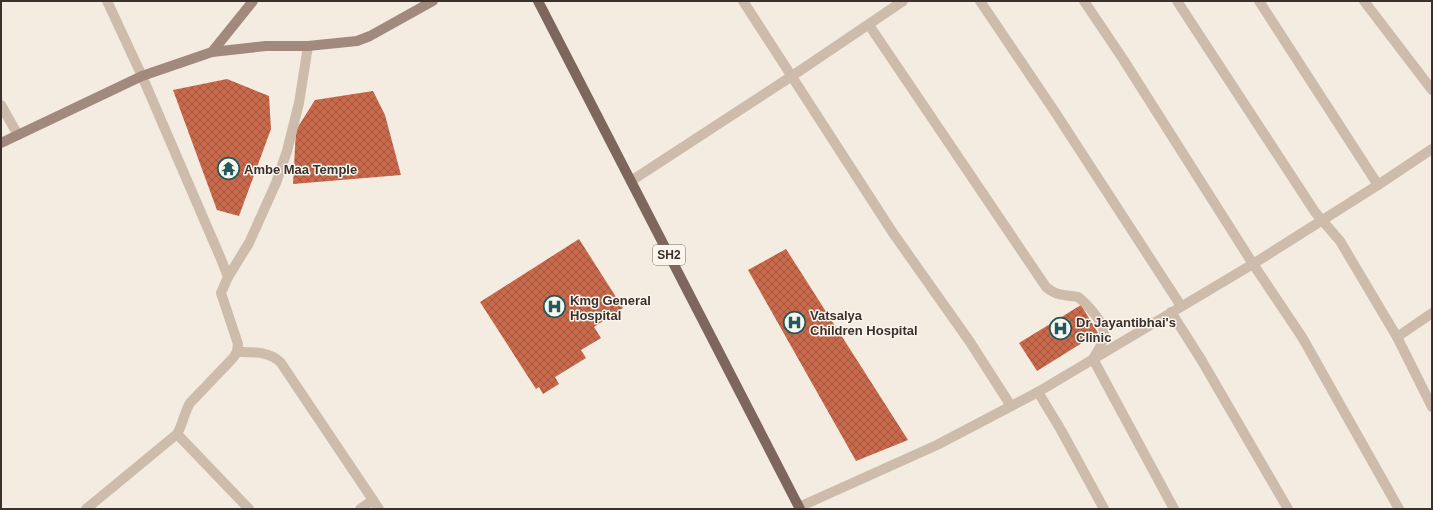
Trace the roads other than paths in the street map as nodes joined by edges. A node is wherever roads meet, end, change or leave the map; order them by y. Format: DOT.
graph roads {
  1 [pos="107,1"];
  2 [pos="253,1"];
  3 [pos="433,1"];
  4 [pos="538,1"];
  5 [pos="743,1"];
  6 [pos="903,1"];
  7 [pos="980,1"];
  8 [pos="1084,1"];
  9 [pos="1178,1"];
  10 [pos="1259,1"];
  11 [pos="1364,1"];
  12 [pos="869,25"];
  13 [pos="308,46"];
  14 [pos="212,52"];
  15 [pos="142,76"];
  16 [pos="792,76"];
  17 [pos="1432,90"];
  18 [pos="1,105"];
  19 [pos="18,135"];
  20 [pos="1,143"];
  21 [pos="1432,149"];
  22 [pos="631,181"];
  23 [pos="1378,186"];
  24 [pos="1322,221"];
  25 [pos="1253,264"];
  26 [pos="228,277"];
  27 [pos="1181,306"];
  28 [pos="1171,312"];
  29 [pos="1432,314"];
  30 [pos="1397,337"];
  31 [pos="238,352"];
  32 [pos="1093,359"];
  33 [pos="1038,392"];
  34 [pos="1012,406"];
  35 [pos="1432,407"];
  36 [pos="177,434"];
  37 [pos="373,500"];
  38 [pos="799,508"];
  39 [pos="86,509"];
  40 [pos="248,509"];
  41 [pos="360,509"];
  42 [pos="379,509"];
  43 [pos="1104,509"];
  44 [pos="1174,509"];
  45 [pos="1288,509"];
  46 [pos="1399,509"];
  1 -- 15 [label="street"];
  2 -- 14 [label="street"];
  3 -- 13 [label="street"];
  4 -- 22 [label="main road, SH2"];
  5 -- 16 [label="street"];
  6 -- 12 [label="street"];
  7 -- 27 [label="street"];
  8 -- 25 [label="street"];
  9 -- 24 [label="street"];
  10 -- 23 [label="street"];
  11 -- 17 [label="street"];
  12 -- 16 [label="street"];
  12 -- 32 [label="street"];
  13 -- 14 [label="street"];
  13 -- 26 [label="street"];
  14 -- 15 [label="street"];
  15 -- 19 [label="street"];
  15 -- 26 [label="street"];
  16 -- 22 [label="street"];
  16 -- 34 [label="street"];
  18 -- 19 [label="street"];
  19 -- 20 [label="street"];
  21 -- 23 [label="street"];
  22 -- 38 [label="main road, SH2"];
  23 -- 24 [label="street"];
  24 -- 25 [label="street"];
  24 -- 30 [label="street"];
  25 -- 27 [label="street"];
  25 -- 46 [label="street"];
  26 -- 31 [label="street"];
  27 -- 28 [label="street"];
  28 -- 32 [label="street"];
  28 -- 45 [label="street"];
  29 -- 30 [label="street"];
  30 -- 35 [label="street"];
  31 -- 36 [label="street"];
  31 -- 37 [label="street"];
  32 -- 33 [label="street"];
  32 -- 44 [label="street"];
  33 -- 34 [label="street"];
  33 -- 43 [label="street"];
  34 -- 38 [label="street"];
  36 -- 39 [label="street"];
  36 -- 40 [label="street"];
  37 -- 41 [label="street"];
  37 -- 42 [label="street"];
}
